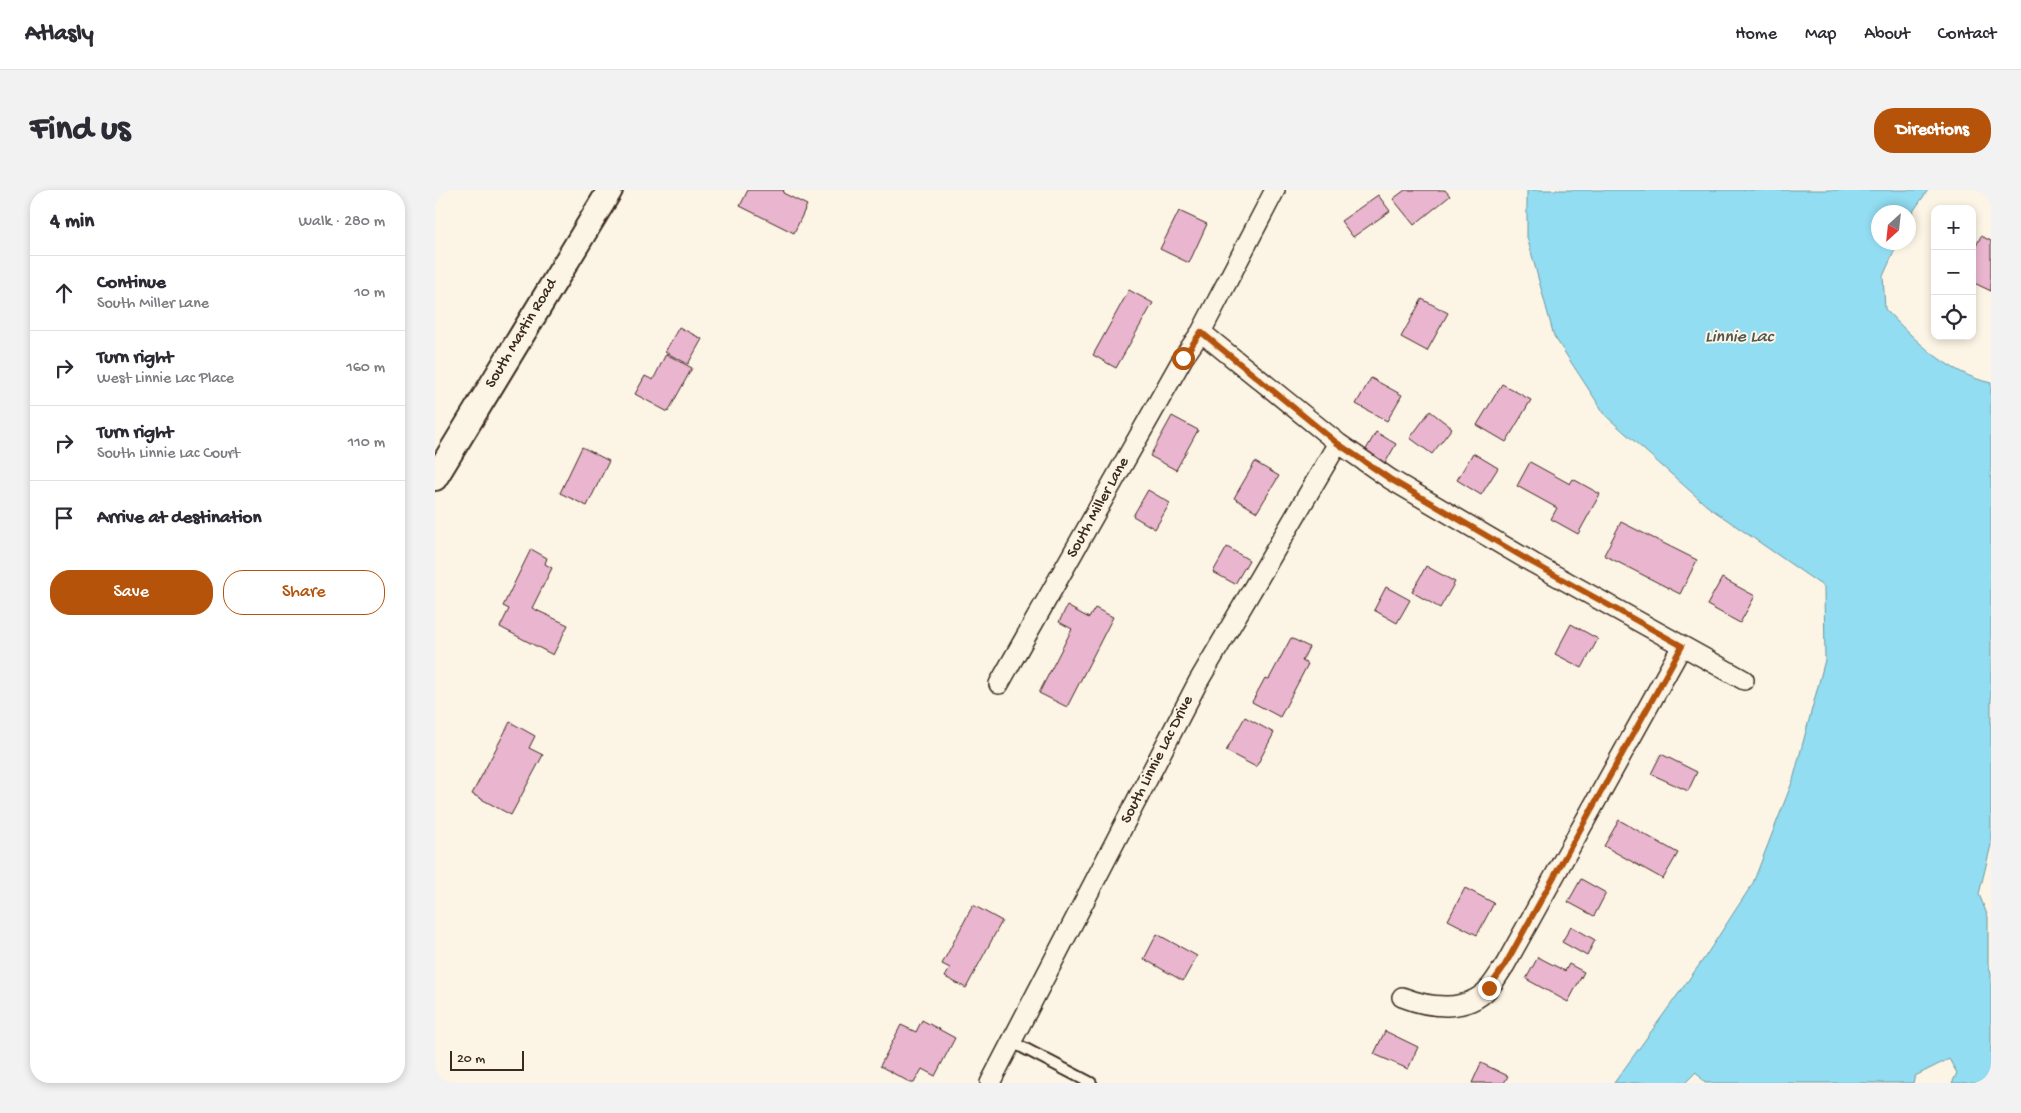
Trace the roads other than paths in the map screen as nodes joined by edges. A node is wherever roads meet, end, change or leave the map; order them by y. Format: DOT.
graph roads {
  1 [pos="610,190"];
  2 [pos="1275,190"];
  3 [pos="1201,332"];
  4 [pos="1337,443"];
  5 [pos="435,478"];
  6 [pos="1682,646"];
  7 [pos="1744,680"];
  8 [pos="999,684"];
  9 [pos="1402,997"];
  10 [pos="1011,1042"];
  11 [pos="990,1083"];
  12 [pos="1091,1083"];
  1 -- 5 [label="street, South Martin Road"];
  2 -- 3 [label="street, South Miller Lane"];
  3 -- 4 [label="street"];
  3 -- 8 [label="street, South Miller Lane"];
  4 -- 6 [label="street"];
  4 -- 10 [label="street, South Linnie Lac Drive"];
  6 -- 7 [label="street"];
  6 -- 9 [label="street"];
  10 -- 11 [label="street, South Linnie Lac Drive"];
  10 -- 12 [label="lane"];
}
